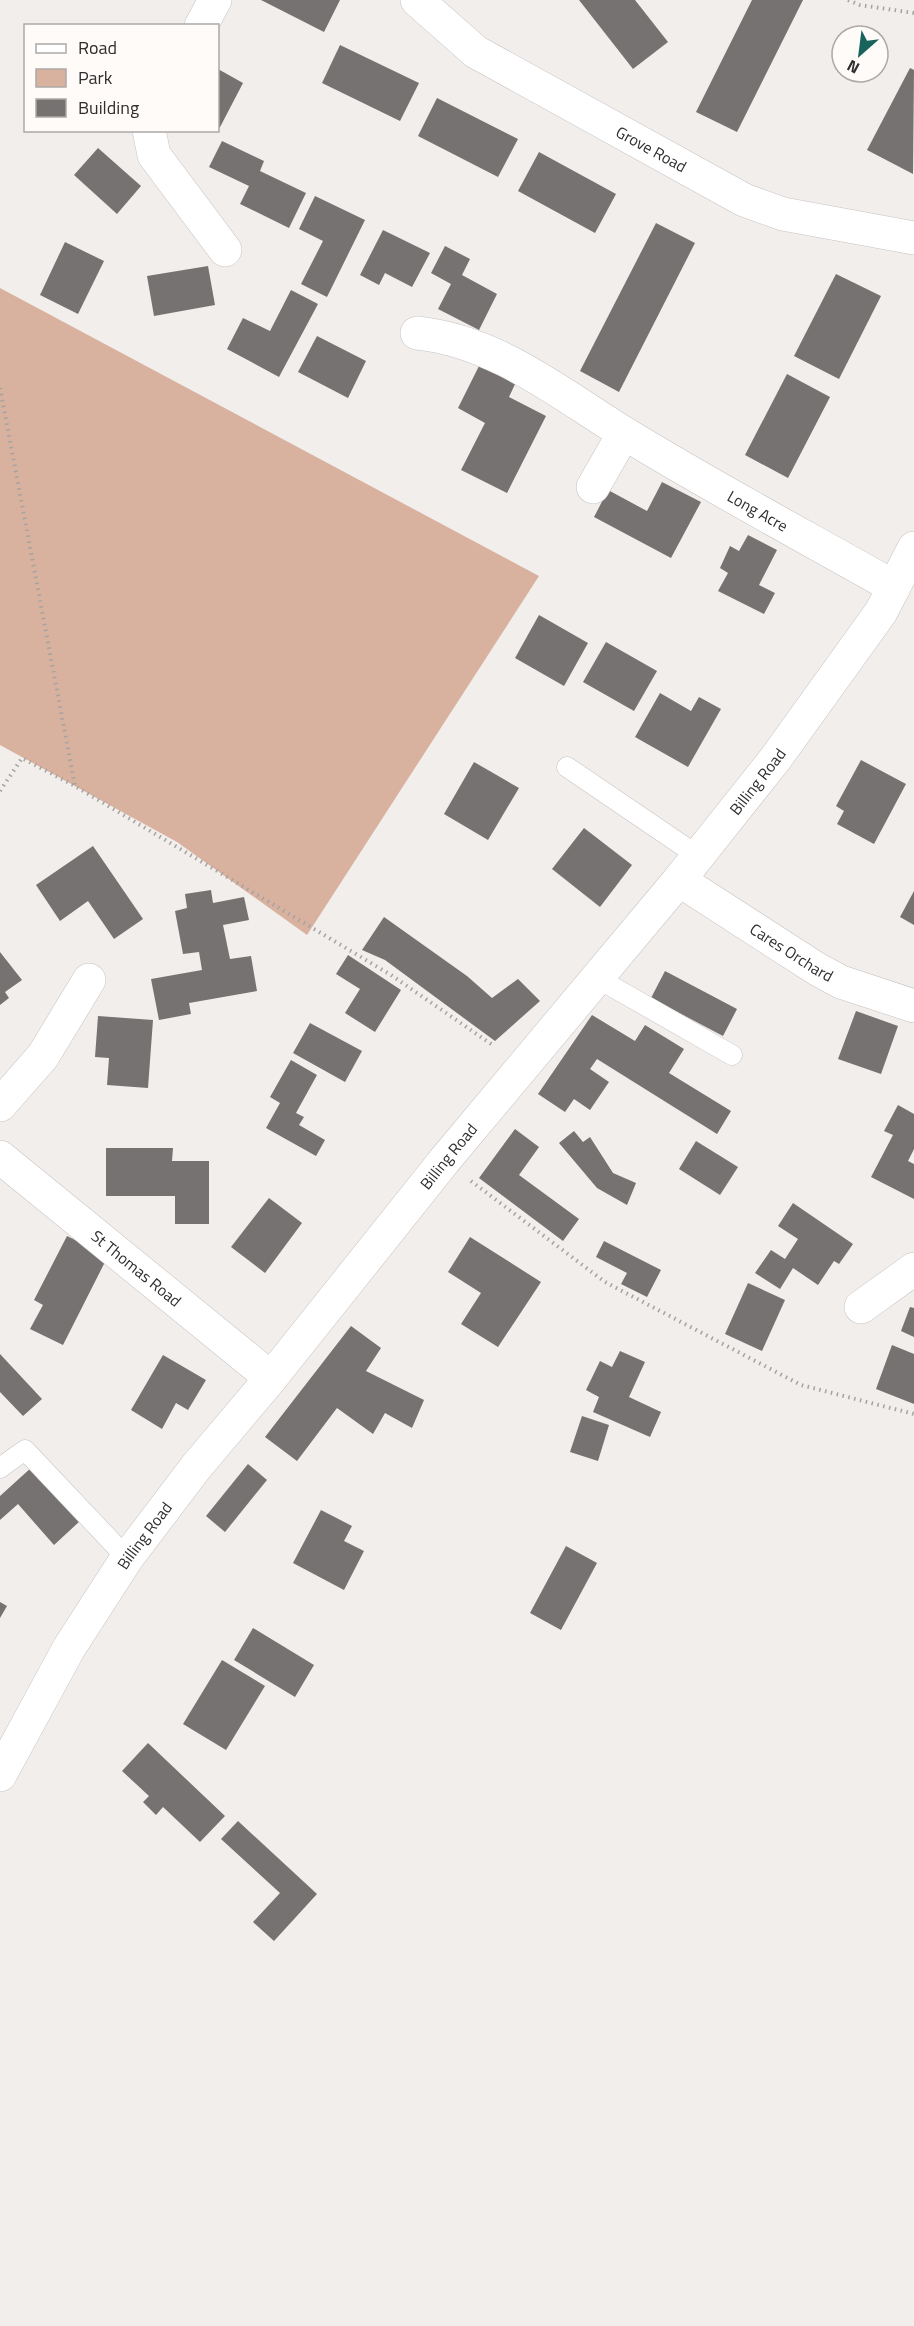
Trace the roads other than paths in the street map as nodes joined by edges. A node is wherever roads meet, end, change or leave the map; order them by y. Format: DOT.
graph roads {
  1 [pos="215,0"];
  2 [pos="417,0"];
  3 [pos="202,24"];
  4 [pos="149,132"];
  5 [pos="914,238"];
  6 [pos="225,250"];
  7 [pos="417,333"];
  8 [pos="624,433"];
  9 [pos="593,487"];
  10 [pos="914,548"];
  11 [pos="894,587"];
  12 [pos="567,767"];
  13 [pos="688,868"];
  14 [pos="597,978"];
  15 [pos="89,980"];
  16 [pos="914,1006"];
  17 [pos="732,1055"];
  18 [pos="0,1105"];
  19 [pos="0,1157"];
  20 [pos="914,1269"];
  21 [pos="861,1307"];
  22 [pos="271,1378"];
  23 [pos="0,1468"];
  24 [pos="127,1558"];
  25 [pos="0,1775"];
  1 -- 3 [label="street"];
  2 -- 5 [label="street, Grove Road"];
  4 -- 6 [label="street"];
  7 -- 8 [label="street, Long Acre"];
  8 -- 9 [label="street"];
  8 -- 11 [label="street, Long Acre"];
  10 -- 11 [label="street, Billing Road"];
  11 -- 13 [label="street, Billing Road"];
  12 -- 13 [label="lane"];
  13 -- 14 [label="street, Billing Road"];
  13 -- 16 [label="street, Cares Orchard"];
  14 -- 17 [label="lane"];
  14 -- 22 [label="street, Billing Road"];
  15 -- 18 [label="street"];
  19 -- 22 [label="street, St Thomas Road"];
  20 -- 21 [label="street"];
  22 -- 24 [label="street, Billing Road"];
  23 -- 24 [label="lane"];
  24 -- 25 [label="street, Billing Road"];
}
